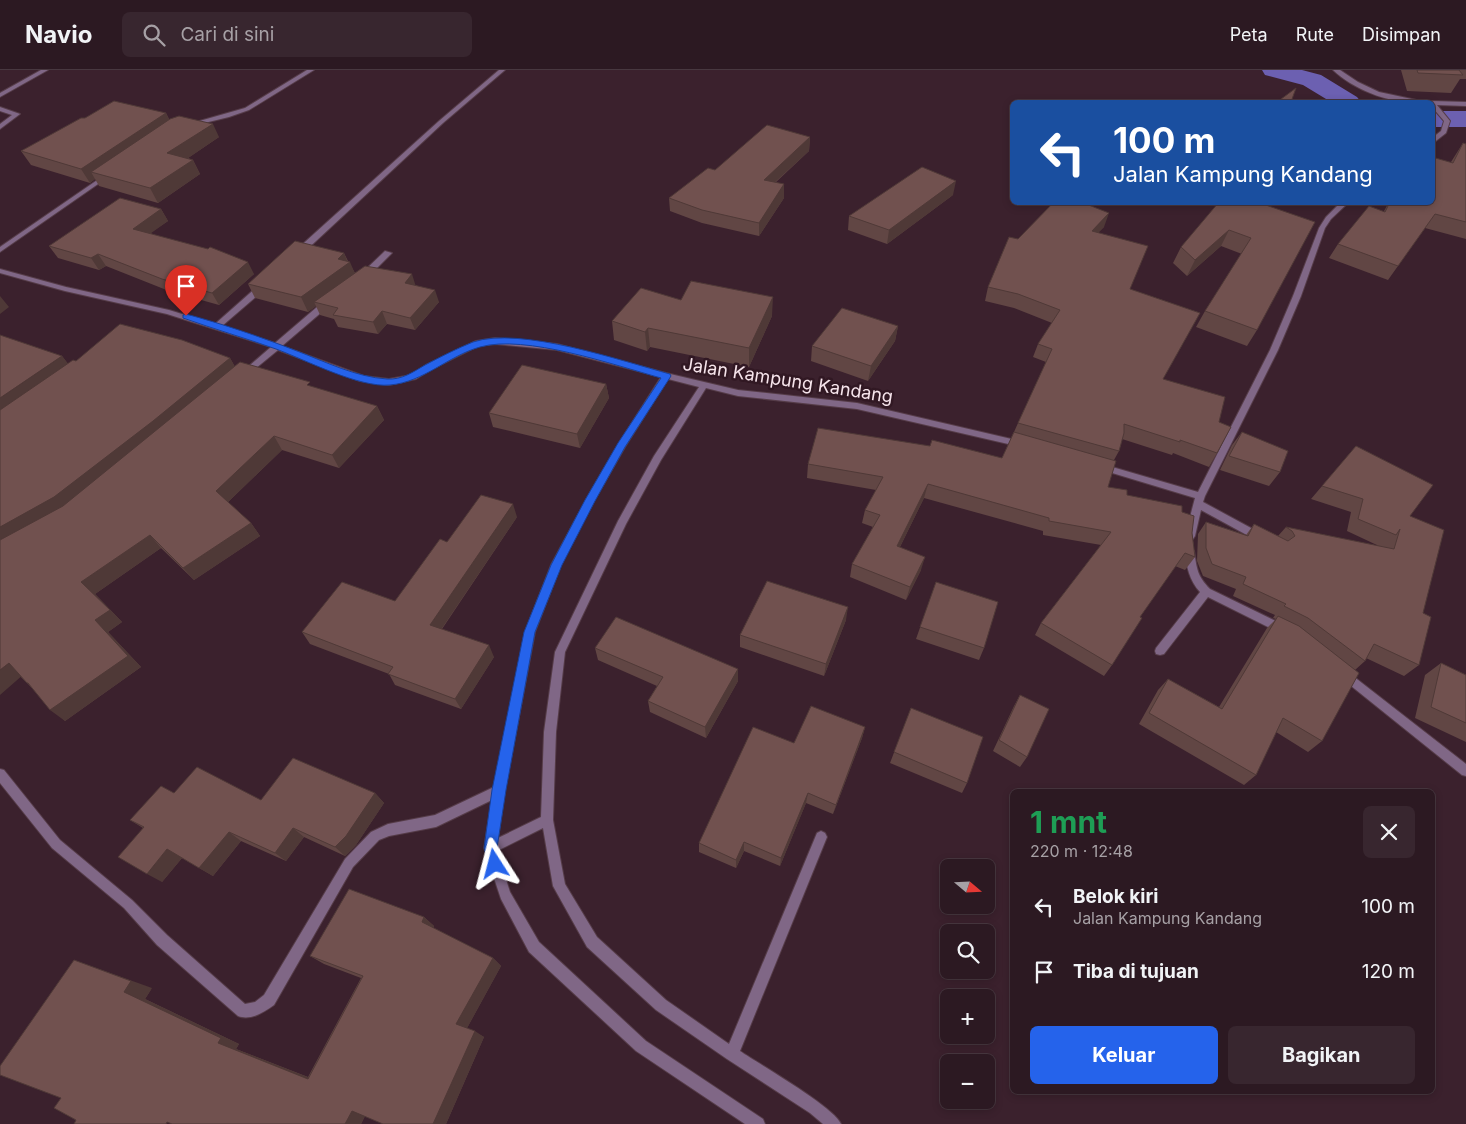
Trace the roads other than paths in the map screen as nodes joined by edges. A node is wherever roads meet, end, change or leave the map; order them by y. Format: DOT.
graph roads {
  1 [pos="45,70"];
  2 [pos="311,70"];
  3 [pos="502,70"];
  4 [pos="1336,70"];
  5 [pos="0,95"];
  6 [pos="1409,100"];
  7 [pos="1466,104"];
  8 [pos="1435,105"];
  9 [pos="1435,106"];
  10 [pos="0,109"];
  11 [pos="186,126"];
  12 [pos="0,127"];
  13 [pos="1435,140"];
  14 [pos="111,173"];
  15 [pos="1343,205"];
  16 [pos="1313,225"];
  17 [pos="1322,228"];
  18 [pos="0,250"];
  19 [pos="388,253"];
  20 [pos="292,259"];
  21 [pos="0,271"];
  22 [pos="361,279"];
  23 [pos="266,283"];
  24 [pos="331,301"];
  25 [pos="218,326"];
  26 [pos="278,346"];
  27 [pos="666,376"];
  28 [pos="241,377"];
  29 [pos="704,385"];
  30 [pos="1029,446"];
  31 [pos="1096,465"];
  32 [pos="1199,500"];
  33 [pos="1270,543"];
  34 [pos="1206,592"];
  35 [pos="1292,634"];
  36 [pos="1160,650"];
  37 [pos="1333,665"];
  38 [pos="1466,771"];
  39 [pos="0,774"];
  40 [pos="499,790"];
  41 [pos="547,820"];
  42 [pos="821,837"];
  43 [pos="490,848"];
  44 [pos="732,1054"];
  45 [pos="758,1124"];
  46 [pos="834,1124"];
  1 -- 5 [label="street"];
  2 -- 11 [label="street"];
  3 -- 20 [label="street"];
  4 -- 6 [label="street"];
  7 -- 8 [label="street"];
  9 -- 13 [label="street"];
  10 -- 12 [label="street"];
  14 -- 18 [label="street"];
  15 -- 17 [label="street"];
  16 -- 17 [label="street"];
  17 -- 32 [label="street"];
  19 -- 22 [label="street"];
  21 -- 25 [label="street, Jalan Kampung Kandang"];
  23 -- 25 [label="street"];
  24 -- 26 [label="street"];
  25 -- 26 [label="street, Jalan Kampung Kandang"];
  26 -- 27 [label="street, Jalan Kampung Kandang"];
  26 -- 28 [label="street"];
  27 -- 29 [label="street, Jalan Kampung Kandang"];
  27 -- 40 [label="street"];
  29 -- 30 [label="street, Jalan Kampung Kandang"];
  29 -- 41 [label="street"];
  31 -- 32 [label="street"];
  32 -- 33 [label="street"];
  32 -- 34 [label="street"];
  34 -- 35 [label="street"];
  34 -- 36 [label="street"];
  37 -- 38 [label="street"];
  39 -- 40 [label="street"];
  40 -- 43 [label="street"];
  41 -- 43 [label="street"];
  41 -- 44 [label="street"];
  42 -- 44 [label="street"];
  43 -- 45 [label="street"];
  44 -- 46 [label="street"];
}
